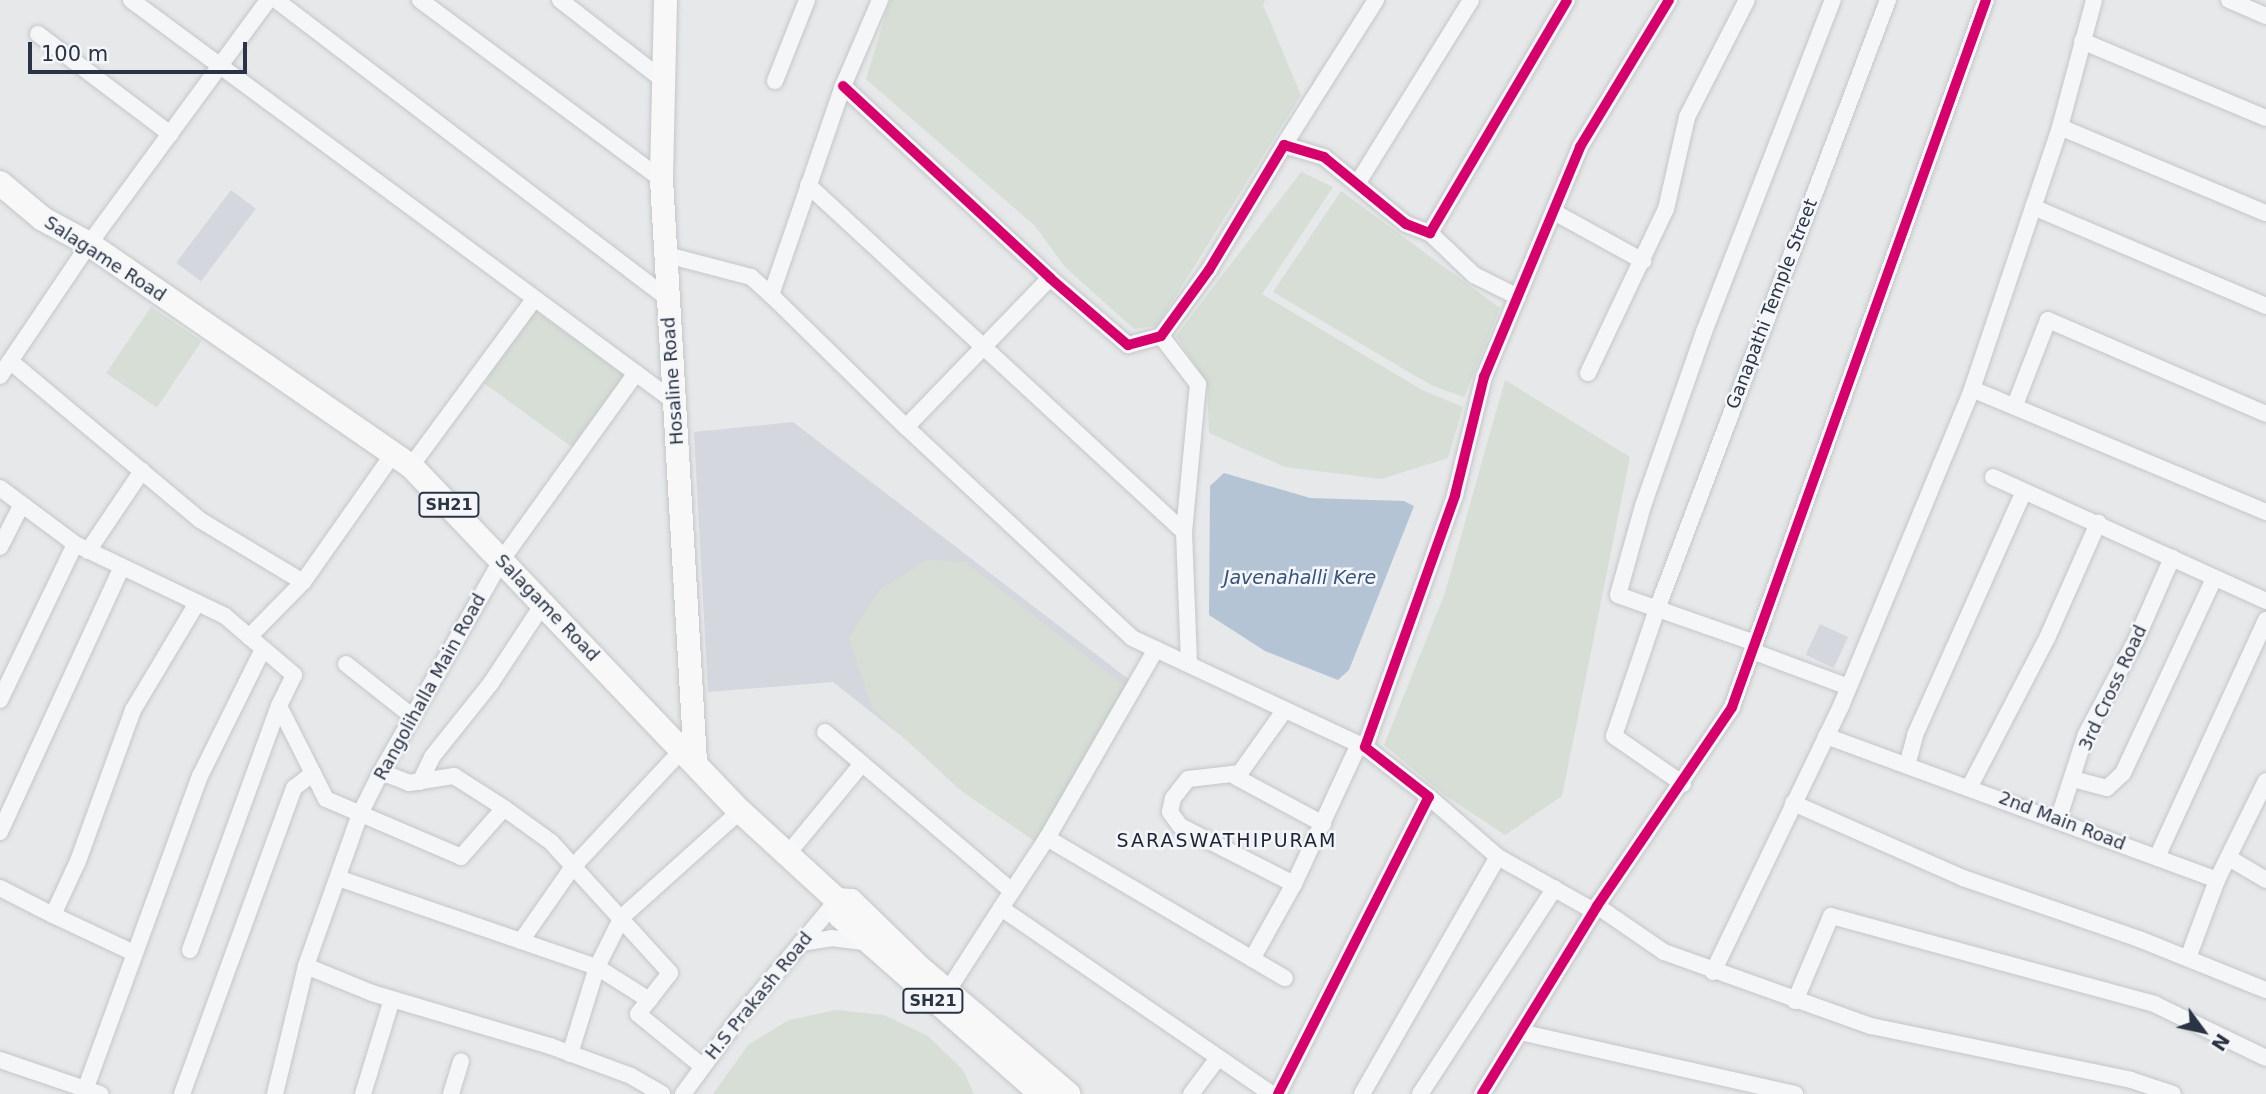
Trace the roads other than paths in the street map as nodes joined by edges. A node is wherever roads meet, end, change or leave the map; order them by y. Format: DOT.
graph roads {
  1 [pos="131,0"];
  2 [pos="268,0"];
  3 [pos="276,0"];
  4 [pos="420,0"];
  5 [pos="560,0"];
  6 [pos="666,0"];
  7 [pos="807,0"];
  8 [pos="880,0"];
  9 [pos="1376,0"];
  10 [pos="1471,0"];
  11 [pos="1567,0"];
  12 [pos="1669,0"];
  13 [pos="1747,0"];
  14 [pos="1833,0"];
  15 [pos="1888,0"];
  16 [pos="1986,0"];
  17 [pos="2094,0"];
  18 [pos="2230,0"];
  19 [pos="2266,16"];
  20 [pos="38,34"];
  21 [pos="2082,41"];
  22 [pos="218,68"];
  23 [pos="662,79"];
  24 [pos="775,81"];
  25 [pos="843,86"];
  26 [pos="2266,118"];
  27 [pos="2060,127"];
  28 [pos="170,134"];
  29 [pos="1284,145"];
  30 [pos="661,179"];
  31 [pos="0,183"];
  32 [pos="1357,184"];
  33 [pos="808,185"];
  34 [pos="2033,207"];
  35 [pos="1554,212"];
  36 [pos="2266,213"];
  37 [pos="1430,233"];
  38 [pos="89,244"];
  39 [pos="667,255"];
  40 [pos="1643,261"];
  41 [pos="1050,278"];
  42 [pos="771,295"];
  43 [pos="1517,297"];
  44 [pos="667,298"];
  45 [pos="534,299"];
  46 [pos="2266,306"];
  47 [pos="1161,336"];
  48 [pos="983,347"];
  49 [pos="10,361"];
  50 [pos="636,373"];
  51 [pos="1588,373"];
  52 [pos="0,376"];
  53 [pos="1972,389"];
  54 [pos="675,402"];
  55 [pos="2015,405"];
  56 [pos="2266,414"];
  57 [pos="906,427"];
  58 [pos="402,460"];
  59 [pos="142,471"];
  60 [pos="1993,477"];
  61 [pos="0,488"];
  62 [pos="2023,493"];
  63 [pos="21,506"];
  64 [pos="2266,512"];
  65 [pos="2098,523"];
  66 [pos="1184,532"];
  67 [pos="0,547"];
  68 [pos="81,548"];
  69 [pos="2172,558"];
  70 [pos="501,561"];
  71 [pos="122,567"];
  72 [pos="2214,579"];
  73 [pos="303,582"];
  74 [pos="2266,601"];
  75 [pos="197,603"];
  76 [pos="543,604"];
  77 [pos="1657,609"];
  78 [pos="2266,620"];
  79 [pos="249,637"];
  80 [pos="1754,647"];
  81 [pos="263,649"];
  82 [pos="1156,649"];
  83 [pos="346,664"];
  84 [pos="1189,664"];
  85 [pos="1849,687"];
  86 [pos="0,700"];
  87 [pos="279,706"];
  88 [pos="1284,711"];
  89 [pos="412,717"];
  90 [pos="825,732"];
  91 [pos="1826,736"];
  92 [pos="1362,746"];
  93 [pos="689,755"];
  94 [pos="1908,762"];
  95 [pos="861,765"];
  96 [pos="381,772"];
  97 [pos="313,773"];
  98 [pos="1236,777"];
  99 [pos="2073,779"];
  100 [pos="2266,781"];
  101 [pos="421,782"];
  102 [pos="1683,784"];
  103 [pos="1970,786"];
  104 [pos="1429,797"];
  105 [pos="1793,803"];
  106 [pos="504,808"];
  107 [pos="740,811"];
  108 [pos="2252,812"];
  109 [pos="360,814"];
  110 [pos="2058,820"];
  111 [pos="2266,820"];
  112 [pos="1323,824"];
  113 [pos="0,832"];
  114 [pos="1047,838"];
  115 [pos="786,856"];
  116 [pos="1498,857"];
  117 [pos="2157,857"];
  118 [pos="2229,858"];
  119 [pos="572,868"];
  120 [pos="338,878"];
  121 [pos="2217,880"];
  122 [pos="2266,880"];
  123 [pos="1294,884"];
  124 [pos="0,888"];
  125 [pos="1555,888"];
  126 [pos="1012,891"];
  127 [pos="837,900"];
  128 [pos="1001,908"];
  129 [pos="1596,908"];
  130 [pos="52,915"];
  131 [pos="622,917"];
  132 [pos="521,941"];
  133 [pos="869,942"];
  134 [pos="801,943"];
  135 [pos="190,950"];
  136 [pos="134,953"];
  137 [pos="2188,958"];
  138 [pos="1252,959"];
  139 [pos="306,966"];
  140 [pos="597,967"];
  141 [pos="1713,972"];
  142 [pos="1285,978"];
  143 [pos="2266,990"];
  144 [pos="943,998"];
  145 [pos="392,999"];
  146 [pos="649,1000"];
  147 [pos="1795,1001"];
  148 [pos="1520,1032"];
  149 [pos="570,1054"];
  150 [pos="1218,1058"];
  151 [pos="2266,1058"];
  152 [pos="0,1060"];
  153 [pos="461,1061"];
  154 [pos="702,1066"];
  155 [pos="59,1088"];
  156 [pos="93,1092"];
  157 [pos="182,1094"];
  158 [pos="275,1094"];
  159 [pos="363,1094"];
  160 [pos="451,1094"];
  161 [pos="662,1094"];
  162 [pos="683,1094"];
  163 [pos="1041,1094"];
  164 [pos="1068,1094"];
  165 [pos="1191,1094"];
  166 [pos="1272,1094"];
  167 [pos="1278,1094"];
  168 [pos="1362,1094"];
  169 [pos="1420,1094"];
  170 [pos="1482,1094"];
  171 [pos="1795,1094"];
  172 [pos="2173,1094"];
  1 -- 22 [label="street"];
  2 -- 22 [label="street"];
  3 -- 44 [label="street"];
  4 -- 30 [label="street"];
  5 -- 23 [label="street"];
  6 -- 23 [label="street, Hosaline Road"];
  7 -- 24 [label="street"];
  8 -- 25 [label="street"];
  9 -- 29 [label="street"];
  10 -- 32 [label="street"];
  11 -- 37 [label="street"];
  12 -- 35 [label="street"];
  13 -- 40 [label="street"];
  14 -- 77 [label="street"];
  15 -- 77 [label="street, Ganapathi Temple Street"];
  16 -- 80 [label="street"];
  17 -- 21 [label="street"];
  18 -- 19 [label="street"];
  20 -- 28 [label="street"];
  21 -- 26 [label="street"];
  21 -- 27 [label="street"];
  22 -- 28 [label="street"];
  22 -- 45 [label="street"];
  23 -- 30 [label="street, Hosaline Road"];
  25 -- 33 [label="street"];
  25 -- 41 [label="street"];
  27 -- 34 [label="street"];
  27 -- 36 [label="street"];
  28 -- 38 [label="street"];
  29 -- 32 [label="street"];
  29 -- 47 [label="street"];
  30 -- 39 [label="street, Hosaline Road"];
  31 -- 38 [label="main road, Salagame Road / SH21"];
  32 -- 37 [label="street"];
  33 -- 42 [label="street"];
  33 -- 48 [label="street"];
  34 -- 46 [label="street"];
  34 -- 53 [label="street"];
  35 -- 40 [label="street"];
  35 -- 43 [label="street"];
  37 -- 43 [label="street"];
  38 -- 49 [label="street"];
  38 -- 58 [label="main road, Salagame Road / SH21"];
  39 -- 42 [label="street"];
  39 -- 44 [label="street, Hosaline Road"];
  40 -- 51 [label="street"];
  41 -- 47 [label="street"];
  41 -- 48 [label="street"];
  42 -- 57 [label="street"];
  43 -- 92 [label="street"];
  44 -- 54 [label="street, Hosaline Road"];
  45 -- 50 [label="street"];
  45 -- 58 [label="street"];
  47 -- 66 [label="street"];
  48 -- 57 [label="street"];
  48 -- 66 [label="street"];
  49 -- 52 [label="street"];
  49 -- 59 [label="street"];
  50 -- 54 [label="street"];
  50 -- 70 [label="street, Rangolihalla Main Road"];
  53 -- 55 [label="street"];
  53 -- 85 [label="street"];
  54 -- 93 [label="street, Hosaline Road"];
  55 -- 56 [label="street"];
  55 -- 64 [label="street"];
  57 -- 82 [label="street"];
  58 -- 70 [label="main road, Salagame Road / SH21"];
  58 -- 73 [label="street"];
  59 -- 68 [label="street"];
  59 -- 73 [label="street"];
  60 -- 62 [label="street"];
  61 -- 63 [label="street"];
  62 -- 65 [label="street"];
  62 -- 94 [label="street"];
  63 -- 67 [label="street"];
  63 -- 68 [label="street"];
  65 -- 69 [label="street"];
  65 -- 103 [label="street"];
  66 -- 84 [label="street"];
  68 -- 71 [label="street"];
  68 -- 86 [label="street"];
  69 -- 72 [label="street"];
  69 -- 99 [label="street, 3rd Cross Road"];
  70 -- 76 [label="main road, Salagame Road / SH21"];
  70 -- 89 [label="street, Rangolihalla Main Road"];
  71 -- 75 [label="street"];
  71 -- 113 [label="street"];
  72 -- 74 [label="street"];
  72 -- 99 [label="street"];
  73 -- 79 [label="street"];
  75 -- 79 [label="street"];
  75 -- 130 [label="street"];
  76 -- 93 [label="main road, Salagame Road / SH21"];
  76 -- 101 [label="street"];
  77 -- 80 [label="street"];
  77 -- 102 [label="street, Ganapathi Temple Street"];
  78 -- 117 [label="street"];
  79 -- 81 [label="street"];
  80 -- 85 [label="street"];
  80 -- 102 [label="street"];
  81 -- 87 [label="street"];
  81 -- 136 [label="street"];
  82 -- 84 [label="street"];
  82 -- 114 [label="street"];
  83 -- 89 [label="street"];
  84 -- 88 [label="street"];
  85 -- 91 [label="street"];
  87 -- 97 [label="street"];
  87 -- 135 [label="street"];
  88 -- 92 [label="street"];
  88 -- 98 [label="street"];
  89 -- 96 [label="street, Rangolihalla Main Road"];
  90 -- 95 [label="street"];
  91 -- 94 [label="street, 2nd Main Road"];
  91 -- 105 [label="street"];
  92 -- 104 [label="street"];
  92 -- 112 [label="street"];
  93 -- 107 [label="main road, Salagame Road / SH21"];
  93 -- 119 [label="street"];
  94 -- 103 [label="street, 2nd Main Road"];
  95 -- 115 [label="street"];
  95 -- 126 [label="street"];
  96 -- 101 [label="street"];
  96 -- 109 [label="street, Rangolihalla Main Road"];
  97 -- 109 [label="street"];
  97 -- 157 [label="street"];
  98 -- 112 [label="street"];
  98 -- 123 [label="street"];
  99 -- 110 [label="street, 3rd Cross Road"];
  100 -- 108 [label="street"];
  101 -- 106 [label="street"];
  102 -- 129 [label="street"];
  103 -- 110 [label="street, 2nd Main Road"];
  104 -- 116 [label="street"];
  104 -- 167 [label="street"];
  105 -- 137 [label="street"];
  105 -- 141 [label="street"];
  106 -- 109 [label="street"];
  106 -- 119 [label="street"];
  107 -- 115 [label="main road, Salagame Road / SH21"];
  107 -- 131 [label="street"];
  108 -- 111 [label="street"];
  108 -- 118 [label="street"];
  109 -- 120 [label="street, Rangolihalla Main Road"];
  110 -- 117 [label="street, 2nd Main Road"];
  112 -- 123 [label="street"];
  114 -- 126 [label="street"];
  114 -- 138 [label="street"];
  115 -- 127 [label="main road, Salagame Road / SH21"];
  116 -- 125 [label="street"];
  116 -- 168 [label="street"];
  117 -- 121 [label="street, 2nd Main Road"];
  118 -- 121 [label="street"];
  118 -- 122 [label="street"];
  119 -- 131 [label="street"];
  119 -- 132 [label="street"];
  120 -- 132 [label="street"];
  120 -- 139 [label="street, Rangolihalla Main Road"];
  121 -- 137 [label="street"];
  123 -- 138 [label="street"];
  124 -- 130 [label="street"];
  125 -- 129 [label="street"];
  125 -- 169 [label="street"];
  126 -- 128 [label="street"];
  127 -- 133 [label="main road, Salagame Road / SH21"];
  127 -- 134 [label="street, H.S Prakash Road"];
  127 -- 144 [label="main road"];
  128 -- 144 [label="street"];
  128 -- 150 [label="street"];
  129 -- 141 [label="street"];
  129 -- 148 [label="street"];
  130 -- 136 [label="street"];
  131 -- 140 [label="street"];
  131 -- 146 [label="street"];
  132 -- 140 [label="street"];
  133 -- 134 [label="street"];
  133 -- 144 [label="main road, Salagame Road / SH21"];
  134 -- 154 [label="street, H.S Prakash Road"];
  136 -- 156 [label="street"];
  137 -- 143 [label="street"];
  138 -- 142 [label="street"];
  139 -- 145 [label="street"];
  139 -- 158 [label="street, Rangolihalla Main Road"];
  140 -- 146 [label="street"];
  140 -- 149 [label="street"];
  141 -- 147 [label="street"];
  144 -- 163 [label="main road, Salagame Road / SH21"];
  144 -- 164 [label="main road"];
  145 -- 149 [label="street"];
  145 -- 159 [label="street"];
  146 -- 154 [label="street"];
  147 -- 151 [label="street"];
  147 -- 172 [label="street"];
  148 -- 170 [label="street"];
  148 -- 171 [label="street"];
  149 -- 161 [label="street"];
  150 -- 165 [label="street"];
  150 -- 166 [label="street"];
  152 -- 155 [label="street"];
  153 -- 160 [label="street"];
  154 -- 162 [label="street, H.S Prakash Road"];
  155 -- 156 [label="street"];
}
